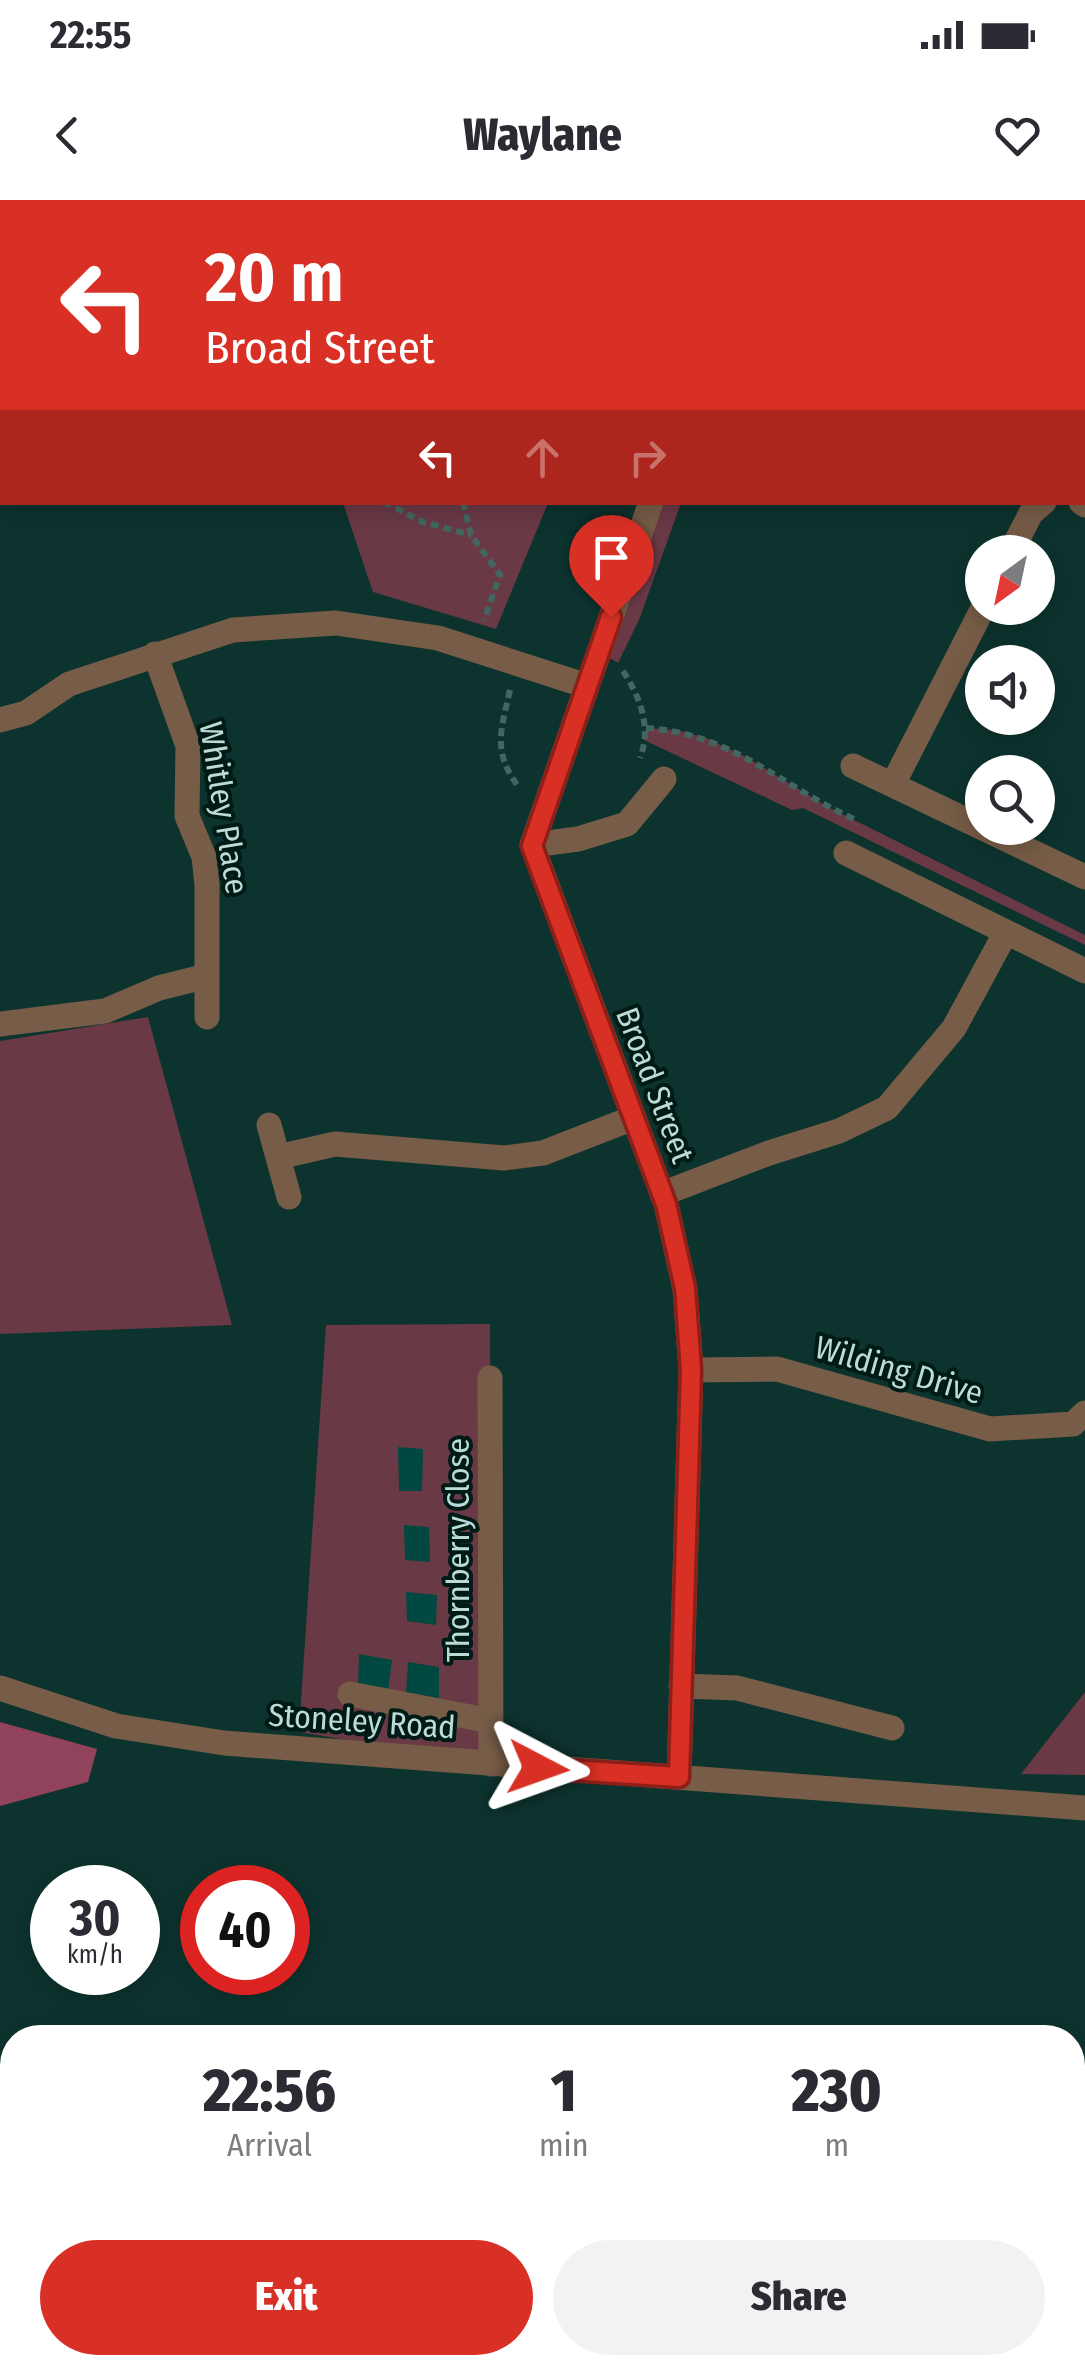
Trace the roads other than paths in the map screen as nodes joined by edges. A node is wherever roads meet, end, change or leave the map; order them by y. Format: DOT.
graph roads {
  1 [pos="650,505"];
  2 [pos="1040,505"];
  3 [pos="1020,535"];
  4 [pos="974,625"];
  5 [pos="155,654"];
  6 [pos="587,686"];
  7 [pos="0,720"];
  8 [pos="853,766"];
  9 [pos="664,779"];
  10 [pos="893,784"];
  11 [pos="532,846"];
  12 [pos="846,853"];
  13 [pos="1085,876"];
  14 [pos="1006,932"];
  15 [pos="1085,971"];
  16 [pos="207,976"];
  17 [pos="207,1017"];
  18 [pos="0,1024"];
  19 [pos="633,1118"];
  20 [pos="269,1125"];
  21 [pos="278,1158"];
  22 [pos="662,1194"];
  23 [pos="289,1197"];
  24 [pos="691,1370"];
  25 [pos="490,1378"];
  26 [pos="1085,1412"];
  27 [pos="681,1686"];
  28 [pos="0,1688"];
  29 [pos="350,1694"];
  30 [pos="490,1721"];
  31 [pos="892,1728"];
  32 [pos="491,1764"];
  33 [pos="679,1777"];
  34 [pos="1085,1808"];
  1 -- 6 [label="street"];
  2 -- 3 [label="street"];
  4 -- 10 [label="street"];
  5 -- 6 [label="street"];
  5 -- 7 [label="street"];
  5 -- 16 [label="street, Whitley Place"];
  6 -- 11 [label="street"];
  8 -- 10 [label="street"];
  9 -- 11 [label="street"];
  10 -- 13 [label="street"];
  11 -- 19 [label="street, Broad Street"];
  12 -- 14 [label="street"];
  14 -- 15 [label="street"];
  14 -- 22 [label="street"];
  16 -- 17 [label="street, Whitley Place"];
  16 -- 18 [label="street"];
  19 -- 21 [label="street"];
  19 -- 22 [label="street, Broad Street"];
  20 -- 21 [label="street"];
  21 -- 23 [label="street"];
  22 -- 24 [label="street, Broad Street"];
  24 -- 26 [label="street, Wilding Drive"];
  24 -- 27 [label="street, Broad Street"];
  25 -- 30 [label="street, Thornberry Close"];
  27 -- 31 [label="street"];
  27 -- 33 [label="street, Broad Street"];
  28 -- 32 [label="street, Stoneley Road"];
  29 -- 30 [label="street, Thornberry Close"];
  30 -- 32 [label="street, Thornberry Close"];
  32 -- 33 [label="street, Stoneley Road"];
  33 -- 34 [label="street, Stoneley Road"];
}
